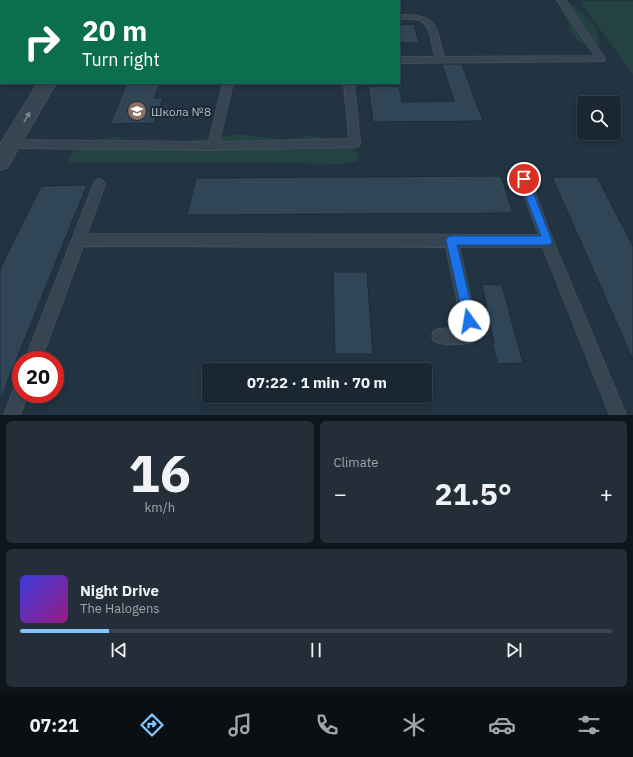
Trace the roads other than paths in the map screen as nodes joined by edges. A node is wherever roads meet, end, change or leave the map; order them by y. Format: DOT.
graph roads {
  1 [pos="561,0"];
  2 [pos="400,17"];
  3 [pos="400,60"];
  4 [pos="440,60"];
  5 [pos="47,84"];
  6 [pos="228,84"];
  7 [pos="349,84"];
  8 [pos="11,144"];
  9 [pos="213,146"];
  10 [pos="0,162"];
  11 [pos="524,179"];
  12 [pos="100,184"];
  13 [pos="78,240"];
  14 [pos="451,240"];
  15 [pos="547,241"];
  16 [pos="439,336"];
  17 [pos="36,351"];
  18 [pos="17,403"];
  19 [pos="12,415"];
  20 [pos="618,415"];
  1 -- 4 [label="lane"];
  2 -- 4 [label="lane"];
  3 -- 4 [label="lane"];
  8 -- 5 [label="street, one-way"];
  6 -- 9 [label="lane"];
  7 -- 9 [label="lane"];
  8 -- 9 [label="lane"];
  8 -- 10 [label="street"];
  11 -- 15 [label="lane"];
  12 -- 13 [label="lane"];
  13 -- 14 [label="lane"];
  13 -- 17 [label="lane"];
  14 -- 15 [label="lane"];
  14 -- 16 [label="lane"];
  15 -- 20 [label="lane"];
  18 -- 19 [label="lane"];
}
